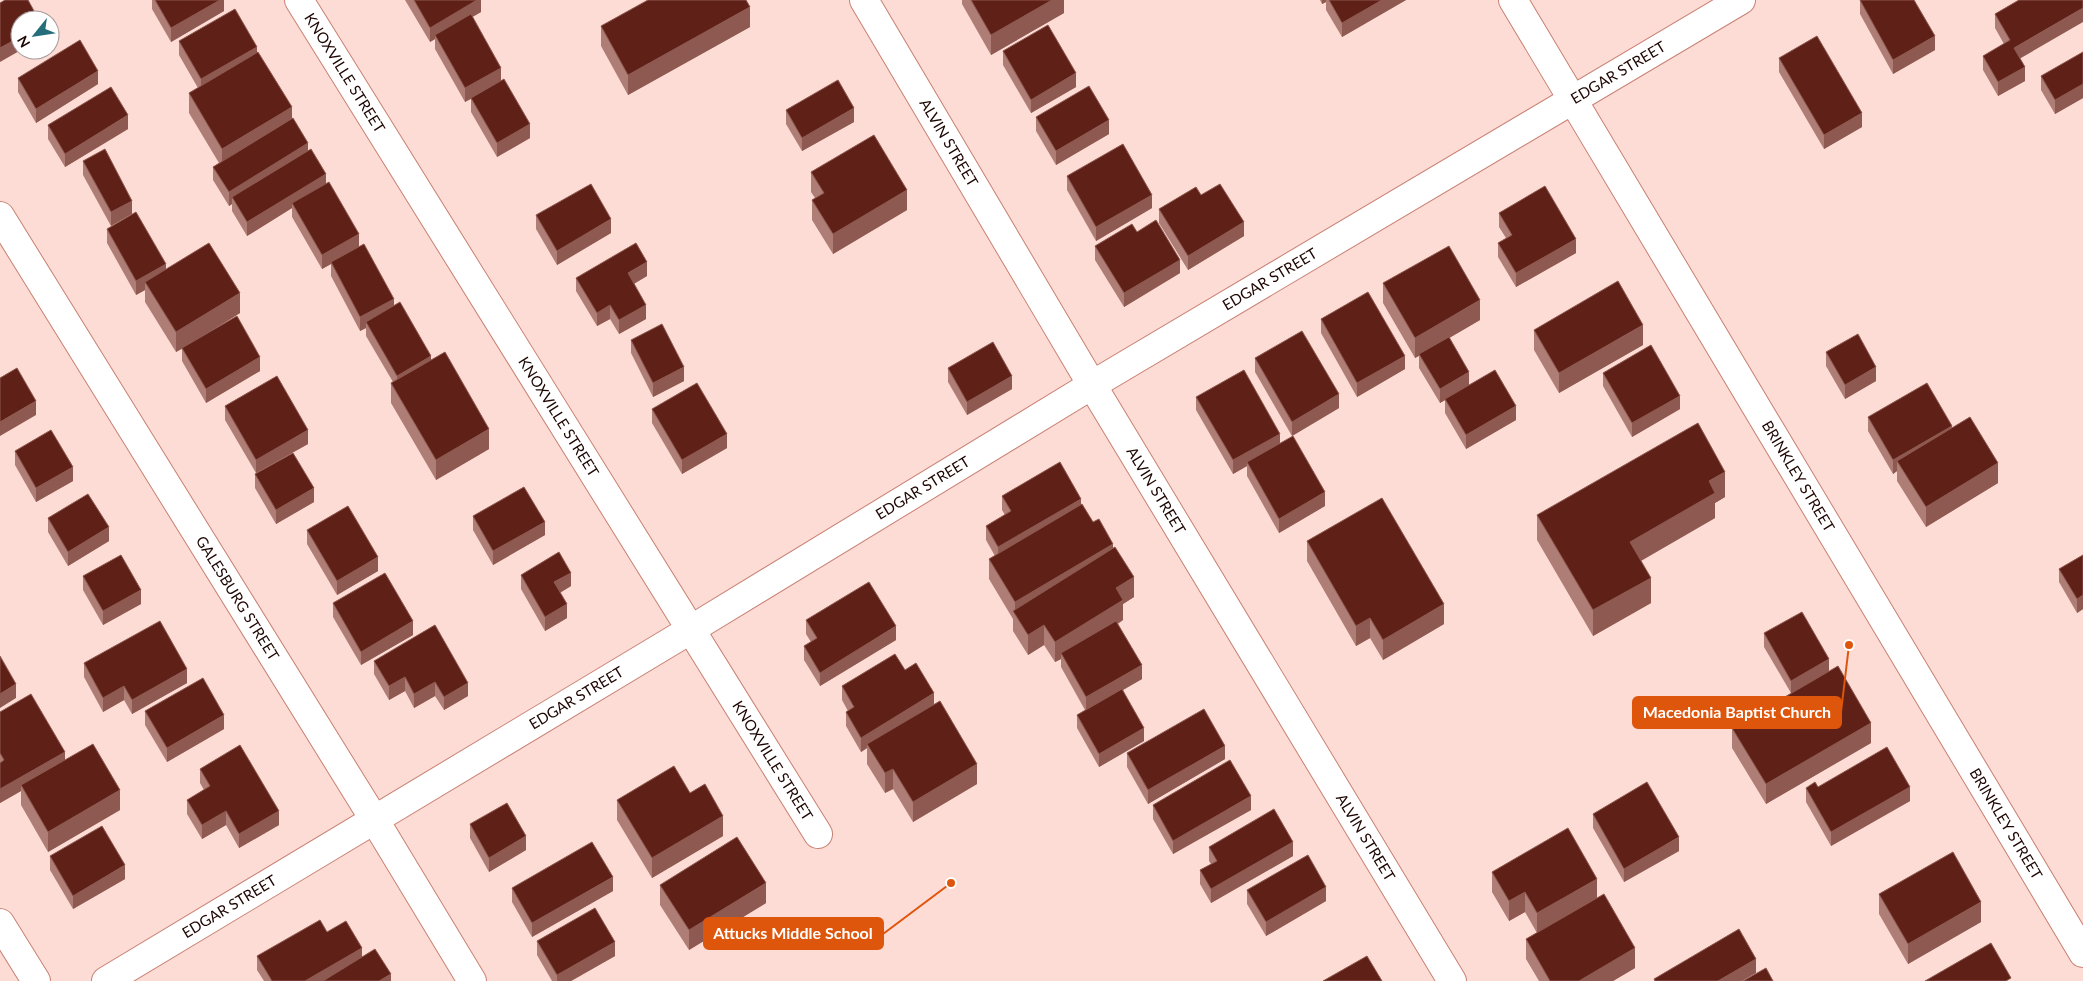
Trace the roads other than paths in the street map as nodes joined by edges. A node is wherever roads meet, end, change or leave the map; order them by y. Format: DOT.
graph roads {
  1 [pos="299,0"];
  2 [pos="864,0"];
  3 [pos="1512,0"];
  4 [pos="1741,0"];
  5 [pos="1572,100"];
  6 [pos="0,216"];
  7 [pos="1092,385"];
  8 [pos="690,630"];
  9 [pos="374,819"];
  10 [pos="818,834"];
  11 [pos="0,922"];
  12 [pos="2083,953"];
  13 [pos="36,981"];
  14 [pos="106,981"];
  15 [pos="472,981"];
  16 [pos="1452,981"];
  1 -- 8 [label="street, KNOXVILLE STREET"];
  2 -- 7 [label="street, ALVIN STREET"];
  3 -- 5 [label="street, BRINKLEY STREET"];
  4 -- 5 [label="street, EDGAR STREET"];
  5 -- 7 [label="street, EDGAR STREET"];
  5 -- 12 [label="street, BRINKLEY STREET"];
  6 -- 9 [label="street, GALESBURG STREET"];
  7 -- 8 [label="street, EDGAR STREET"];
  7 -- 16 [label="street, ALVIN STREET"];
  8 -- 9 [label="street, EDGAR STREET"];
  8 -- 10 [label="street, KNOXVILLE STREET"];
  9 -- 14 [label="street, EDGAR STREET"];
  9 -- 15 [label="street, GALESBURG STREET"];
  11 -- 13 [label="street"];
}
